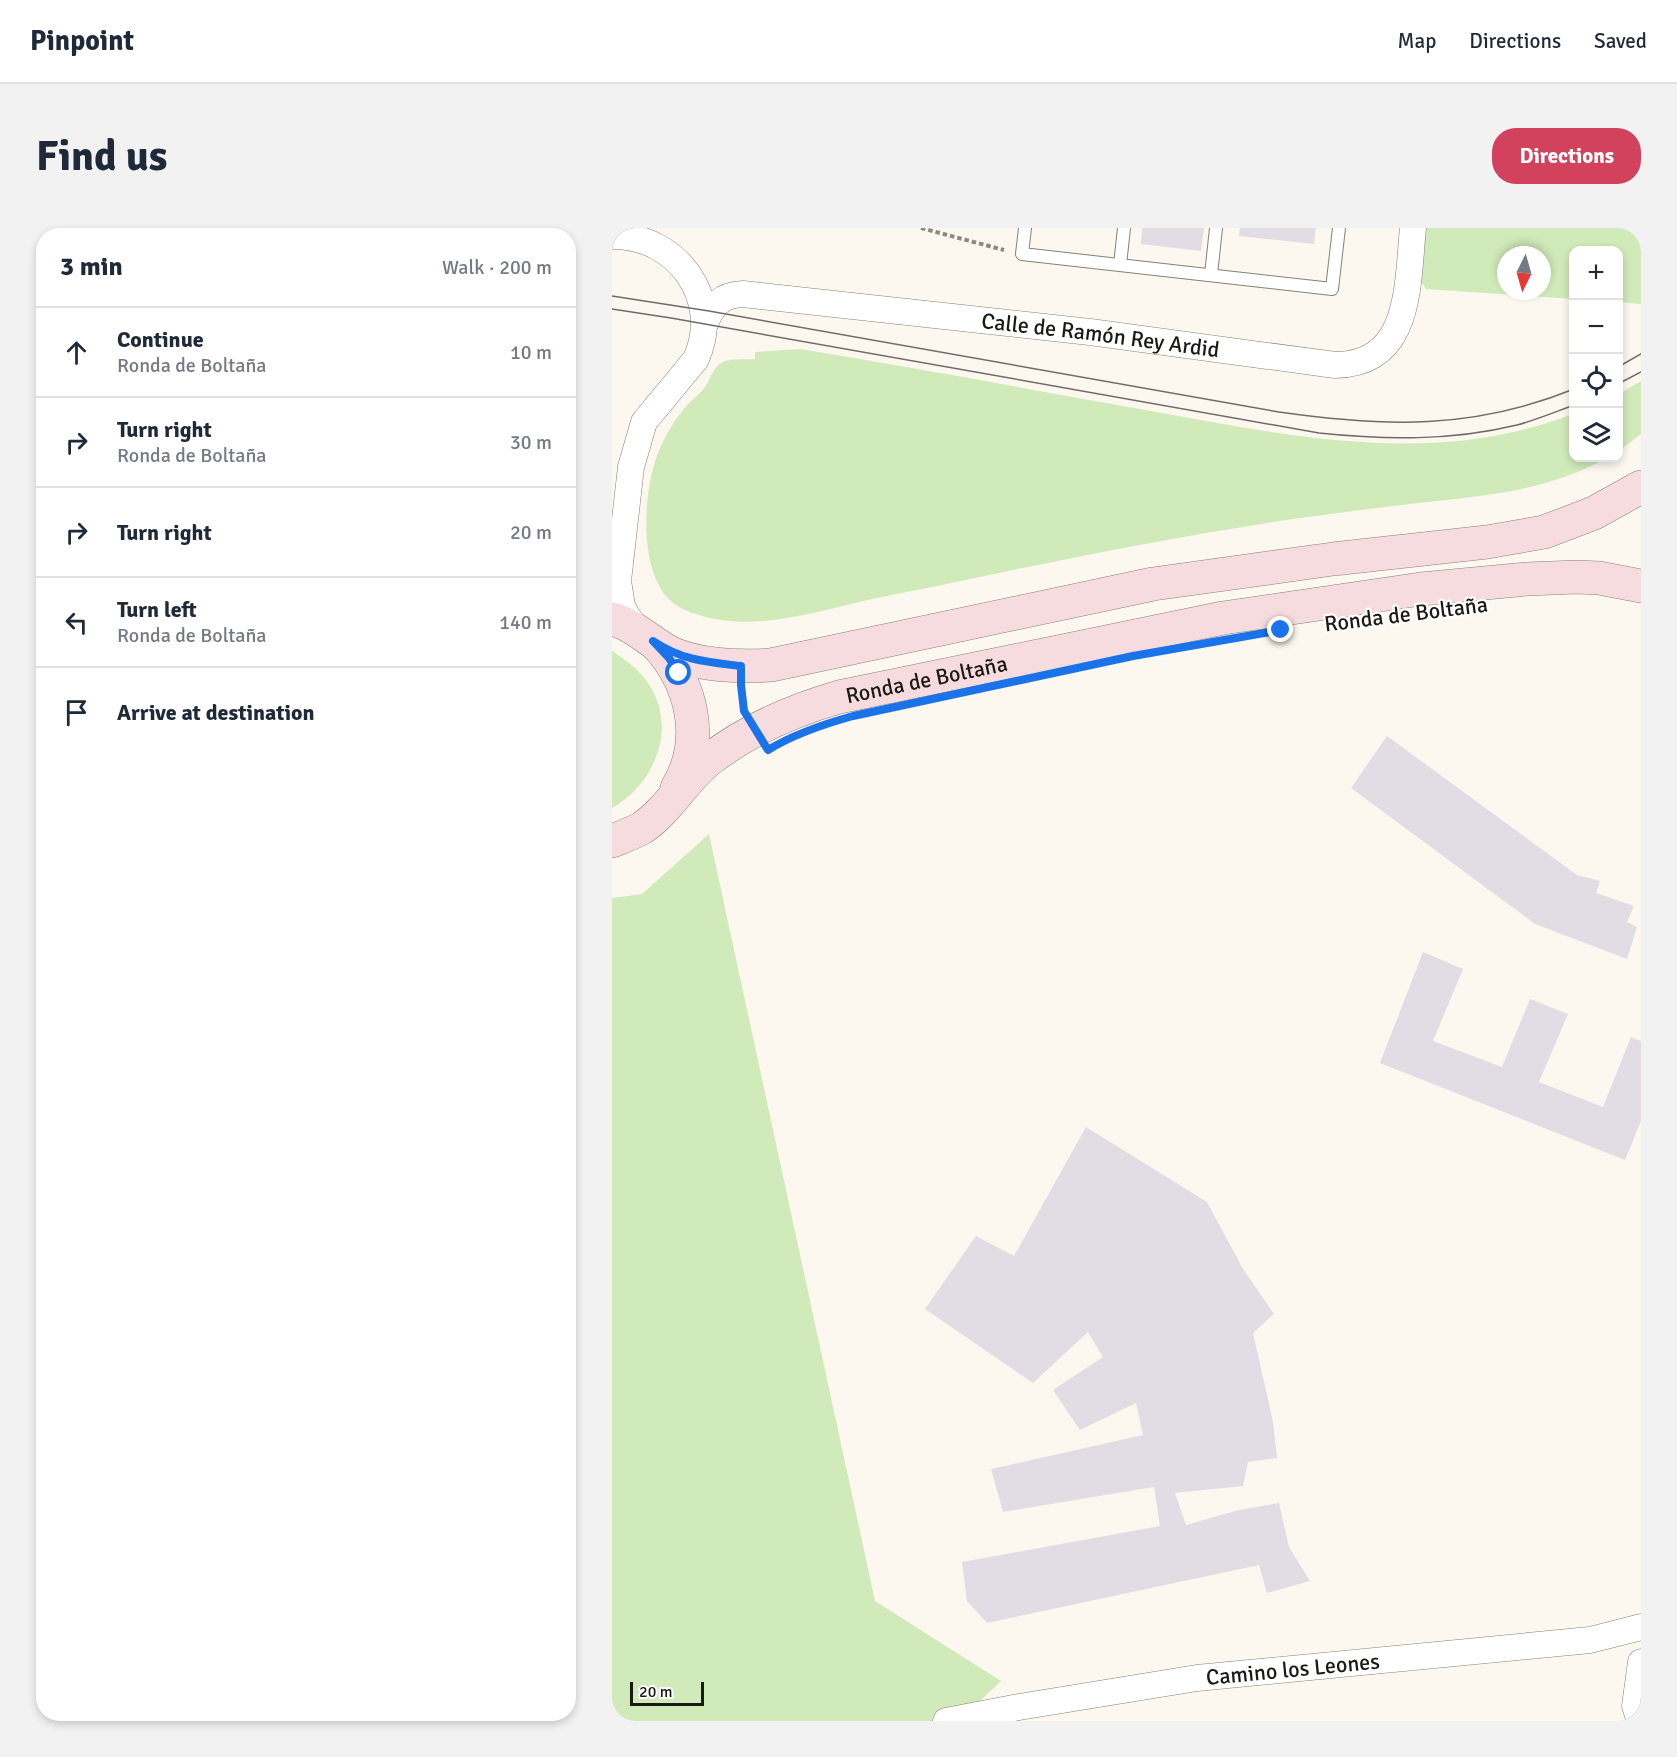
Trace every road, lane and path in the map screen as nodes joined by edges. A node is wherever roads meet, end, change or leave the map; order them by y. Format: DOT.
graph roads {
  1 [pos="921,228"];
  2 [pos="1025,228"];
  3 [pos="1124,228"];
  4 [pos="1216,228"];
  5 [pos="1339,228"];
  6 [pos="1413,228"];
  7 [pos="612,236"];
  8 [pos="1022,254"];
  9 [pos="1120,265"];
  10 [pos="1211,275"];
  11 [pos="705,324"];
  12 [pos="1641,487"];
  13 [pos="1641,586"];
  14 [pos="635,630"];
  15 [pos="668,803"];
  16 [pos="612,840"];
  17 [pos="1641,1627"];
  18 [pos="1641,1662"];
  19 [pos="1637,1714"];
  20 [pos="946,1721"];
  1 -- 8 [label="path"];
  2 -- 8 [label="lane"];
  3 -- 9 [label="lane"];
  4 -- 10 [label="lane"];
  5 -- 10 [label="lane"];
  6 -- 11 [label="street, Calle de Ramón Rey Ardid"];
  7 -- 11 [label="street"];
  8 -- 9 [label="lane"];
  9 -- 10 [label="lane"];
  11 -- 14 [label="street"];
  12 -- 14 [label="main road, Ronda de Boltaña"];
  13 -- 15 [label="main road, Ronda de Boltaña"];
  14 -- 15 [label="main road, Ronda de Boltaña"];
  15 -- 16 [label="main road, Ronda de Boltaña"];
  17 -- 20 [label="street, Camino los Leones"];
  18 -- 19 [label="street"];
}
